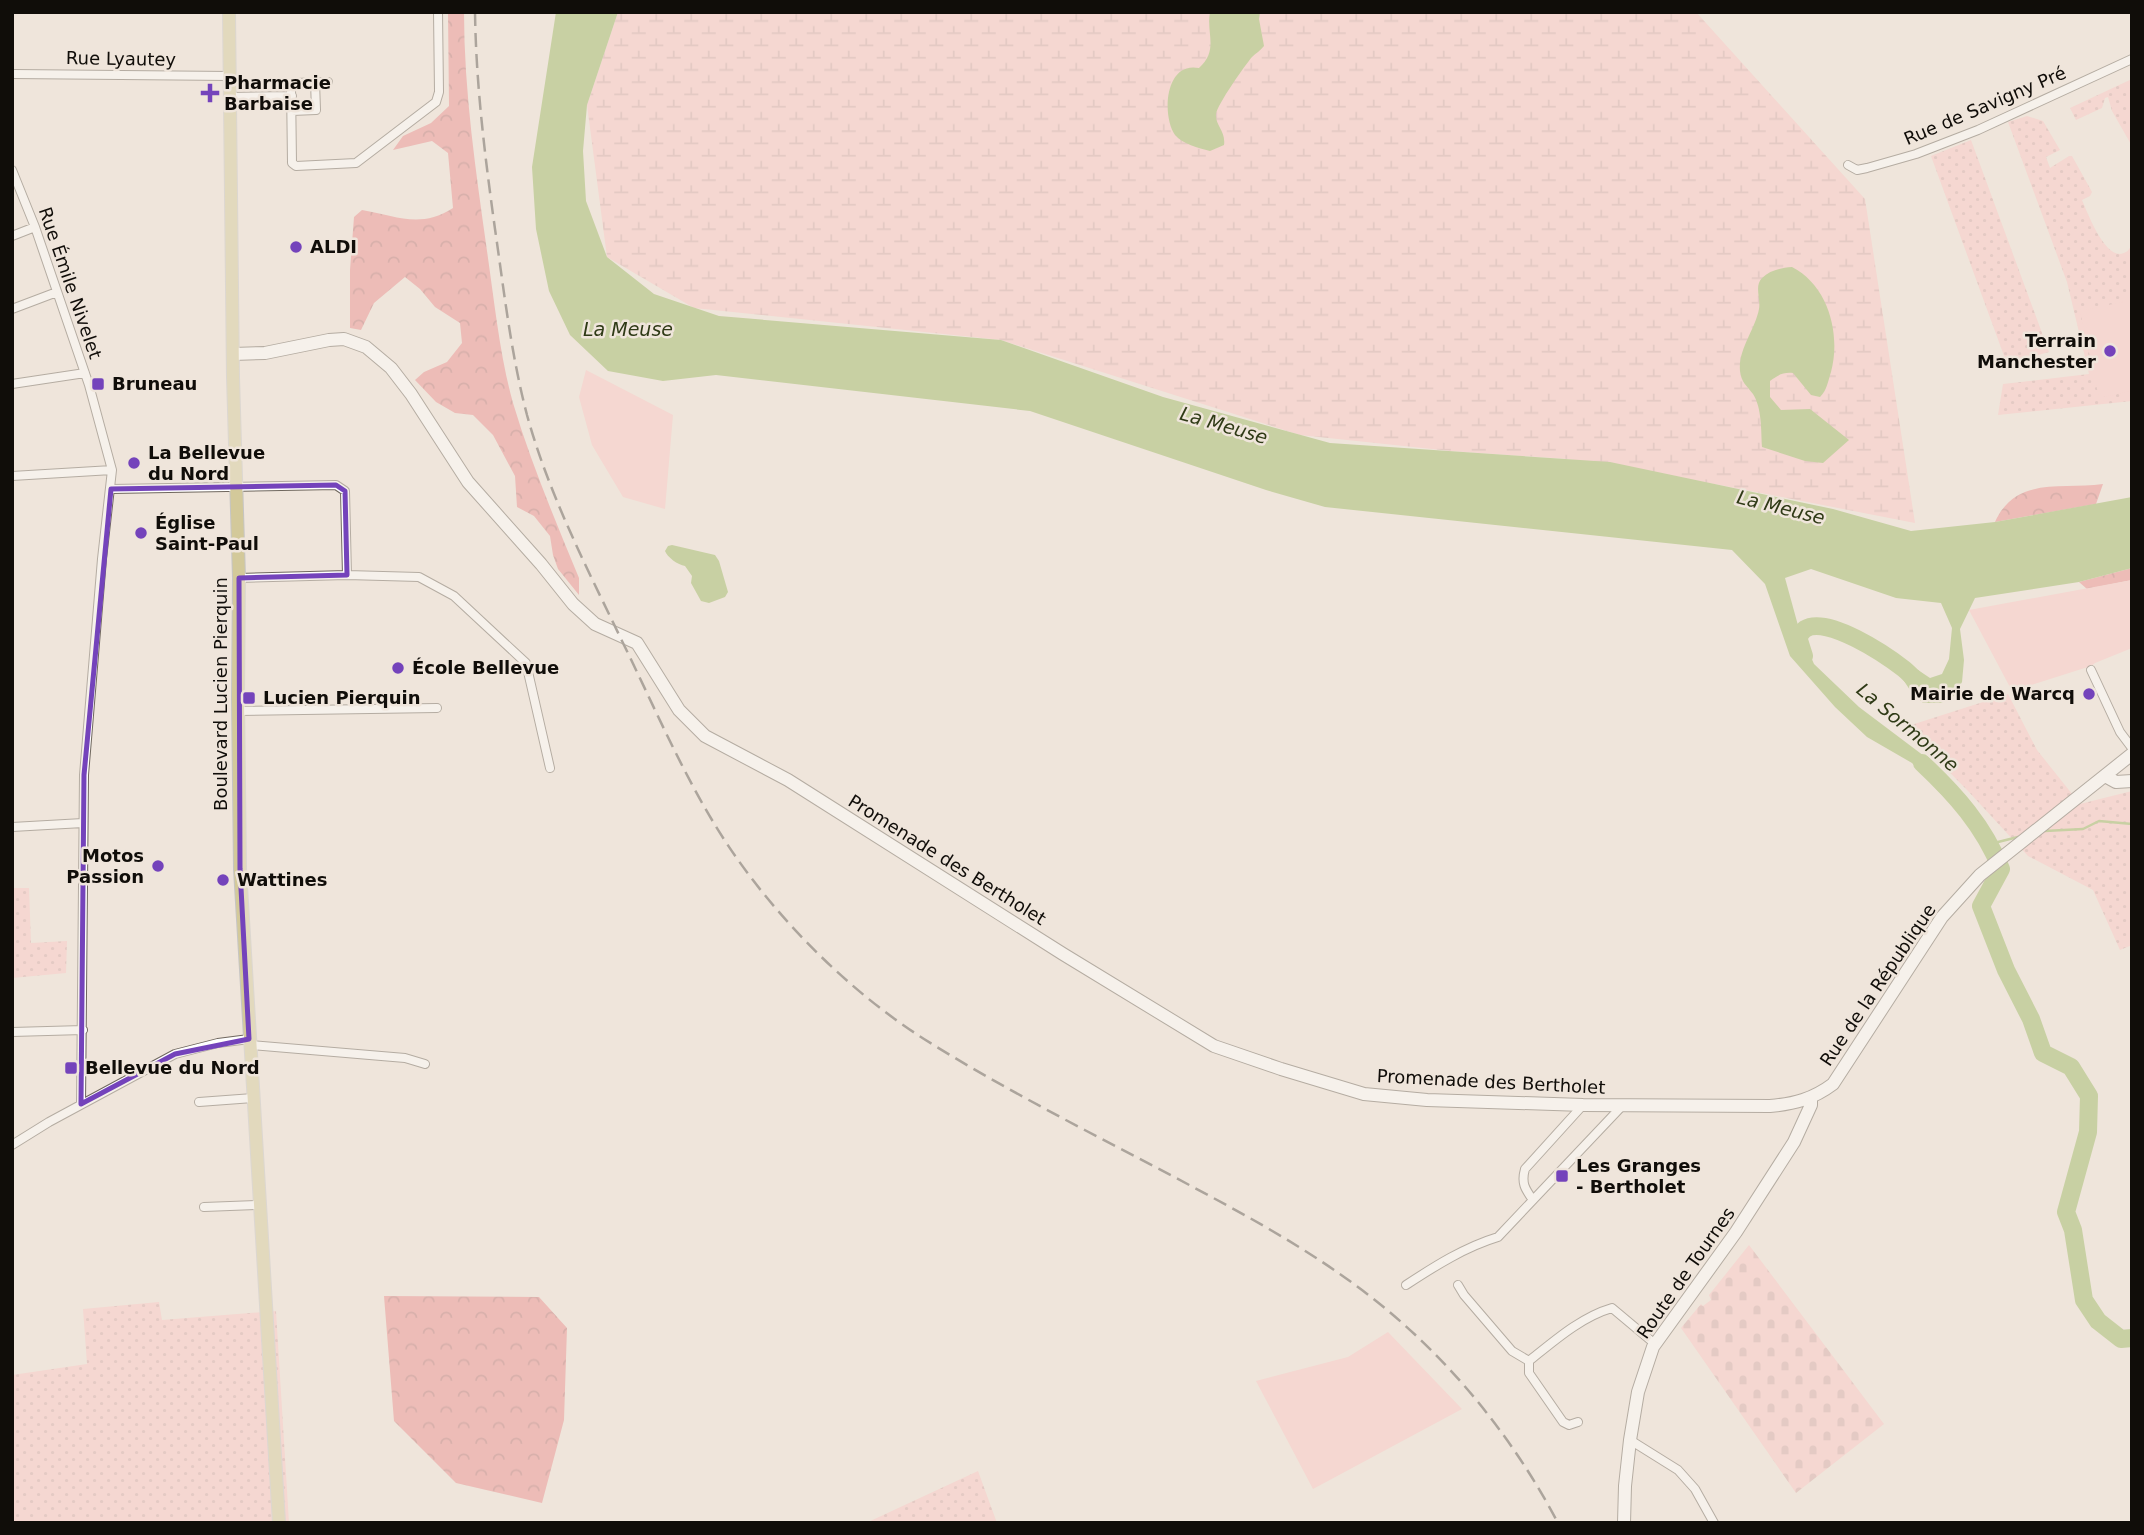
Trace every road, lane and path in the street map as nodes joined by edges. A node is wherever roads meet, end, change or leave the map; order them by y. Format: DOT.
graph roads {
  1 [pos="229,12"];
  2 [pos="438,12"];
  3 [pos="2132,59"];
  4 [pos="12,74"];
  5 [pos="230,76"];
  6 [pos="315,82"];
  7 [pos="328,82"];
  8 [pos="292,96"];
  9 [pos="230,97"];
  10 [pos="292,111"];
  11 [pos="1848,166"];
  12 [pos="12,170"];
  13 [pos="35,227"];
  14 [pos="12,236"];
  15 [pos="57,292"];
  16 [pos="12,309"];
  17 [pos="233,354"];
  18 [pos="85,373"];
  19 [pos="12,384"];
  20 [pos="112,470"];
  21 [pos="12,476"];
  22 [pos="237,487"];
  23 [pos="111,489"];
  24 [pos="346,575"];
  25 [pos="239,578"];
  26 [pos="2091,670"];
  27 [pos="437,708"];
  28 [pos="238,711"];
  29 [pos="2132,748"];
  30 [pos="2132,754"];
  31 [pos="550,768"];
  32 [pos="2105,776"];
  33 [pos="2132,781"];
  34 [pos="83,823"];
  35 [pos="12,827"];
  36 [pos="83,1030"];
  37 [pos="12,1032"];
  38 [pos="250,1042"];
  39 [pos="425,1064"];
  40 [pos="253,1098"];
  41 [pos="1811,1098"];
  42 [pos="199,1102"];
  43 [pos="81,1104"];
  44 [pos="1583,1105"];
  45 [pos="1623,1105"];
  46 [pos="12,1145"];
  47 [pos="1533,1200"];
  48 [pos="259,1205"];
  49 [pos="204,1208"];
  50 [pos="1406,1285"];
  51 [pos="1458,1285"];
  52 [pos="1655,1344"];
  53 [pos="1529,1361"];
  54 [pos="1578,1422"];
  55 [pos="1630,1440"];
  56 [pos="279,1523"];
  57 [pos="1625,1523"];
  58 [pos="1714,1523"];
  1 -- 5 [label="main road, Boulevard Lucien Pierquin"];
  2 -- 10 [label="street"];
  3 -- 11 [label="street, Rue de Savigny Pré"];
  4 -- 5 [label="street, Rue Lyautey"];
  5 -- 9 [label="main road, Boulevard Lucien Pierquin"];
  6 -- 7 [label="street"];
  6 -- 8 [label="street"];
  6 -- 10 [label="street"];
  8 -- 9 [label="street"];
  8 -- 10 [label="street"];
  9 -- 17 [label="main road, Boulevard Lucien Pierquin"];
  12 -- 13 [label="street, Rue Émile Nivelet"];
  13 -- 14 [label="street"];
  13 -- 15 [label="street, Rue Émile Nivelet"];
  15 -- 16 [label="street"];
  15 -- 18 [label="street, Rue Émile Nivelet"];
  17 -- 22 [label="main road, Boulevard Lucien Pierquin"];
  17 -- 44 [label="street, Promenade des Bertholet"];
  18 -- 19 [label="street"];
  18 -- 20 [label="street, Rue Émile Nivelet"];
  20 -- 21 [label="street"];
  20 -- 23 [label="street, Rue Émile Nivelet"];
  22 -- 23 [label="street"];
  22 -- 24 [label="street"];
  22 -- 25 [label="main road, Boulevard Lucien Pierquin"];
  23 -- 34 [label="street, Rue Émile Nivelet"];
  24 -- 25 [label="street"];
  24 -- 31 [label="street"];
  25 -- 28 [label="main road, Boulevard Lucien Pierquin"];
  26 -- 29 [label="street"];
  27 -- 28 [label="street"];
  28 -- 38 [label="main road, Boulevard Lucien Pierquin"];
  30 -- 32 [label="street, Rue de la République"];
  32 -- 33 [label="street"];
  32 -- 41 [label="street, Rue de la République"];
  34 -- 35 [label="street"];
  34 -- 36 [label="street, Rue Émile Nivelet"];
  36 -- 37 [label="street"];
  36 -- 43 [label="street, Rue Émile Nivelet"];
  38 -- 39 [label="street"];
  38 -- 40 [label="main road, Boulevard Lucien Pierquin"];
  38 -- 43 [label="street"];
  40 -- 42 [label="street"];
  40 -- 48 [label="main road, Boulevard Lucien Pierquin"];
  41 -- 45 [label="street, Promenade des Bertholet"];
  41 -- 52 [label="street, Route de Tournes"];
  43 -- 46 [label="street"];
  44 -- 45 [label="street, Promenade des Bertholet"];
  44 -- 47 [label="street"];
  45 -- 47 [label="street"];
  47 -- 50 [label="street"];
  48 -- 49 [label="street"];
  48 -- 56 [label="main road, Boulevard Lucien Pierquin"];
  51 -- 53 [label="street"];
  52 -- 53 [label="street"];
  52 -- 55 [label="street, Route de Tournes"];
  53 -- 54 [label="street"];
  55 -- 57 [label="street, Route de Tournes"];
  55 -- 58 [label="street"];
}
